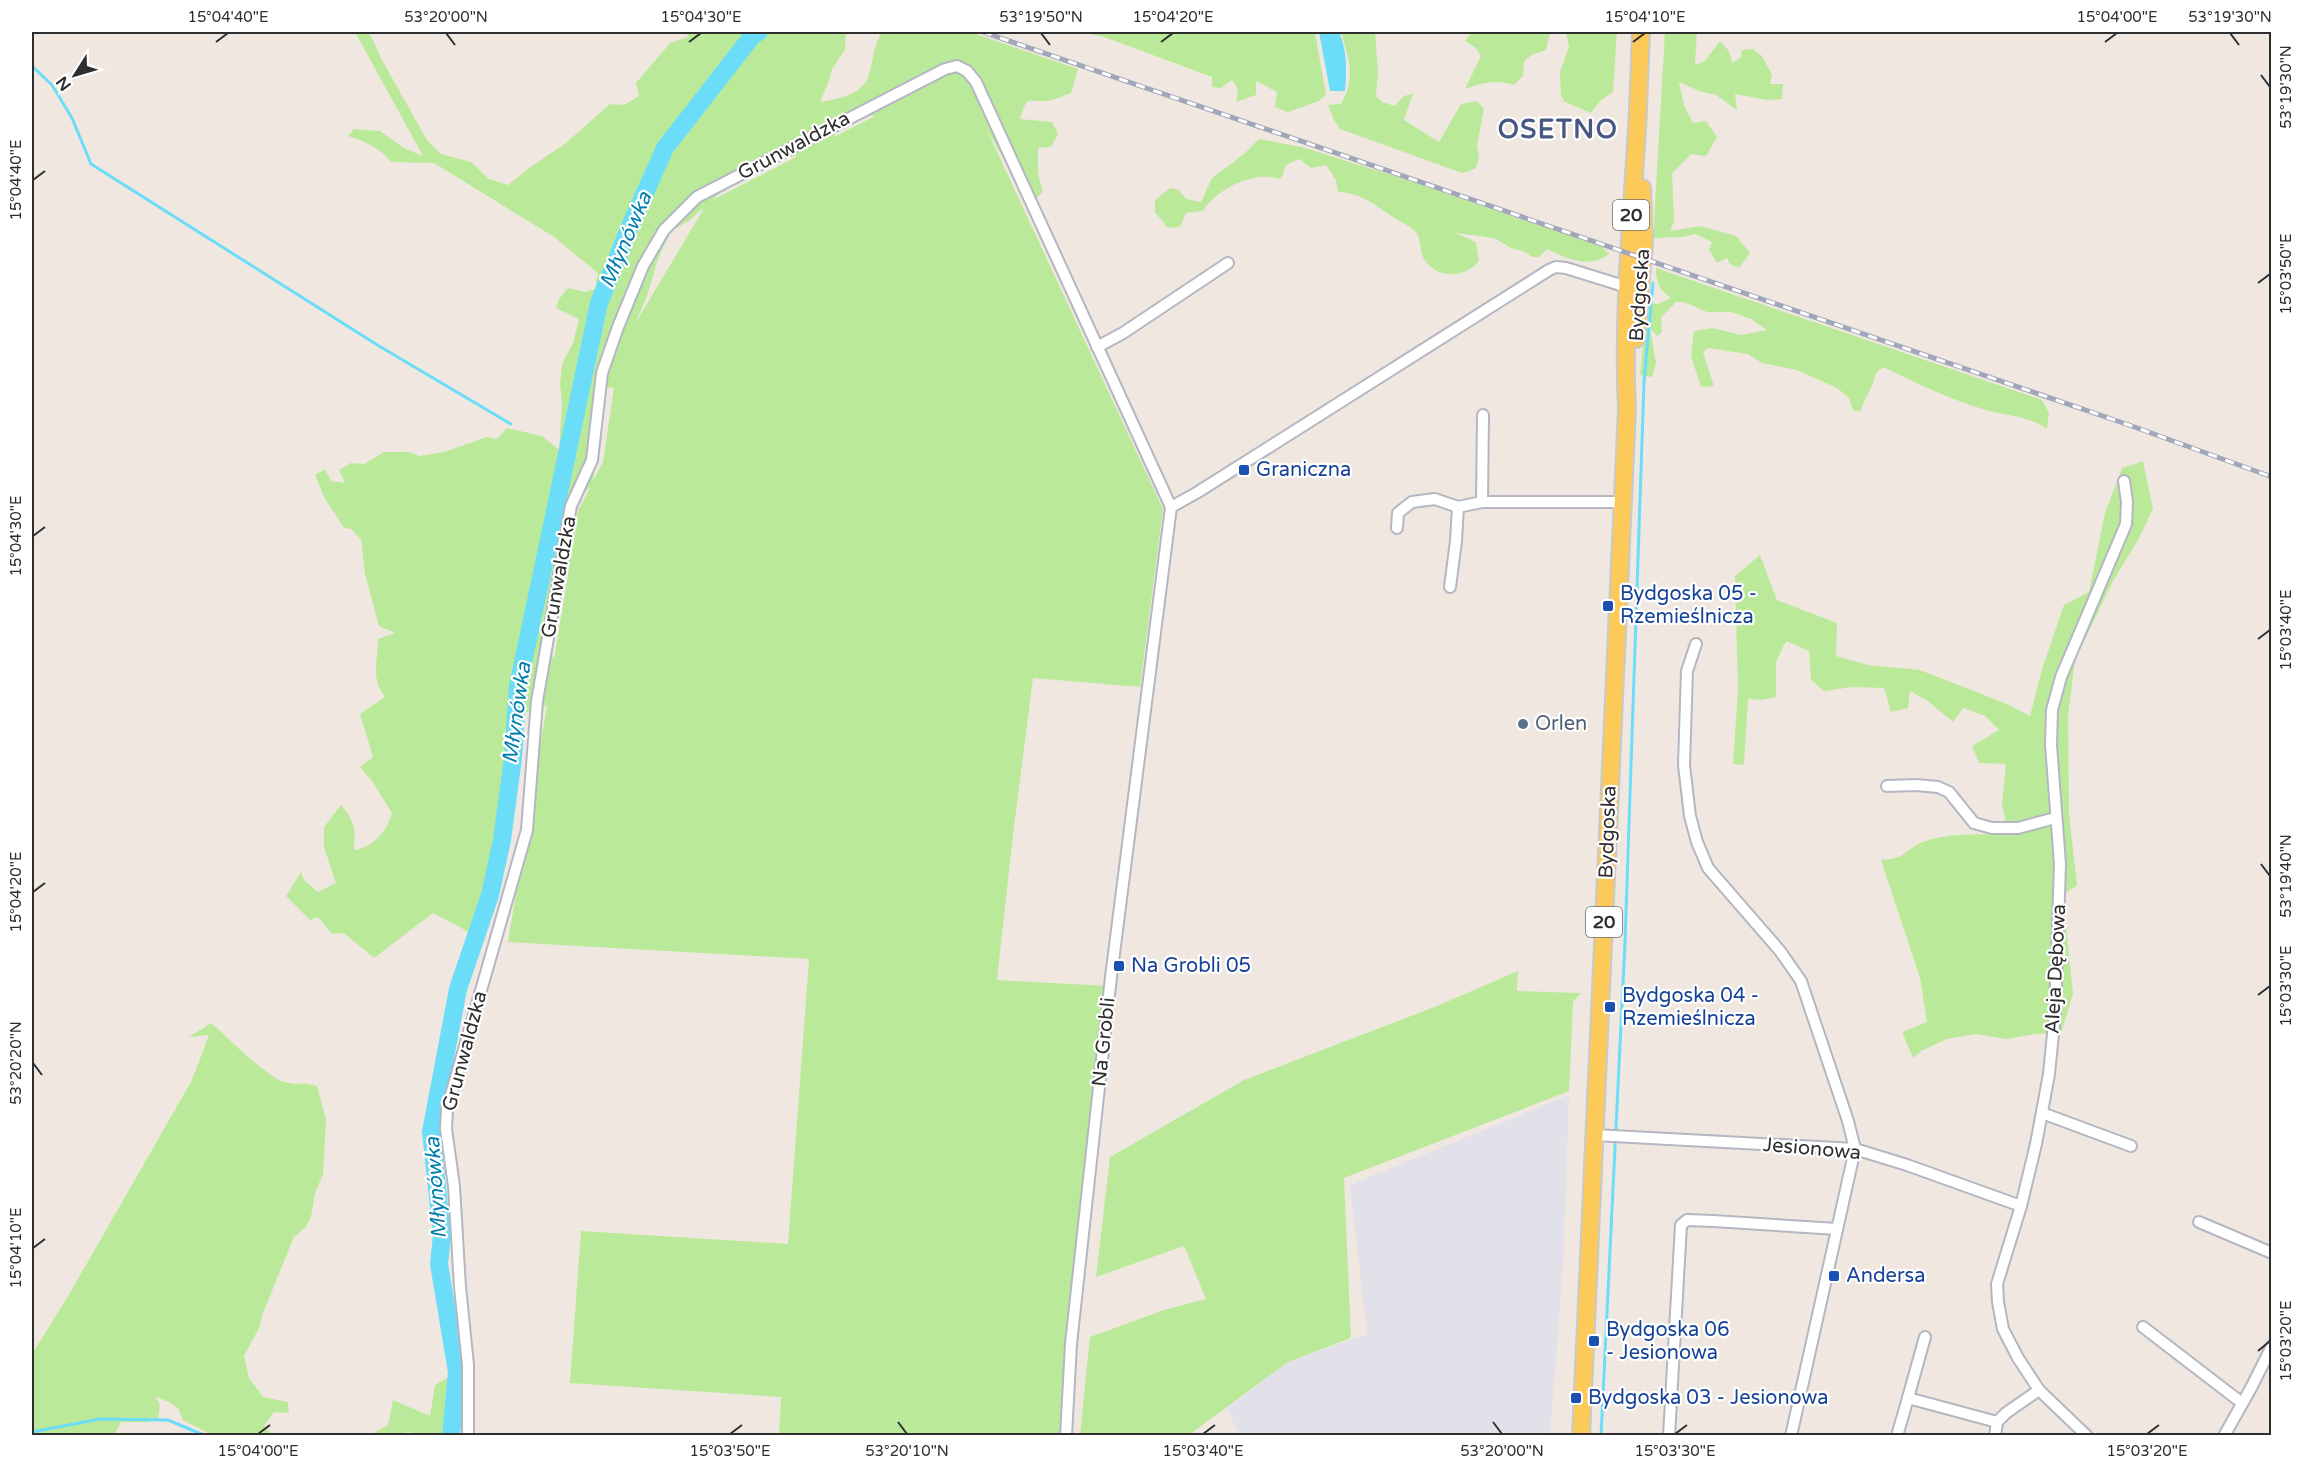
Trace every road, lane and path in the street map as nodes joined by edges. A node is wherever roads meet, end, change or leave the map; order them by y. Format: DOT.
graph roads {
  1 [pos="1641,32"];
  2 [pos="1638,109"];
  3 [pos="1227,263"];
  4 [pos="1627,287"];
  5 [pos="1638,308"];
  6 [pos="1097,346"];
  7 [pos="1627,408"];
  8 [pos="1484,415"];
  9 [pos="2124,481"];
  10 [pos="1482,502"];
  11 [pos="1622,502"];
  12 [pos="1171,507"];
  13 [pos="1458,507"];
  14 [pos="1397,528"];
  15 [pos="1450,588"];
  16 [pos="1696,644"];
  17 [pos="1887,786"];
  18 [pos="2055,818"];
  19 [pos="2042,1113"];
  20 [pos="1594,1135"];
  21 [pos="2131,1146"];
  22 [pos="1855,1149"];
  23 [pos="2021,1206"];
  24 [pos="2199,1222"];
  25 [pos="1837,1229"];
  26 [pos="2271,1254"];
  27 [pos="2143,1327"];
  28 [pos="1924,1337"];
  29 [pos="2271,1346"];
  30 [pos="2039,1390"];
  31 [pos="1908,1398"];
  32 [pos="2242,1403"];
  33 [pos="1997,1422"];
  34 [pos="2228,1434"];
  35 [pos="468,1436"];
  36 [pos="1066,1436"];
  37 [pos="1581,1436"];
  38 [pos="1669,1436"];
  39 [pos="1791,1436"];
  40 [pos="1897,1436"];
  41 [pos="1995,1436"];
  42 [pos="2087,1436"];
  1 -- 2 [label="main road, Bydgoska / 20"];
  2 -- 4 [label="main road, Bydgoska / 20"];
  2 -- 5 [label="main road, Bydgoska / 20"];
  3 -- 6 [label="street"];
  4 -- 5 [label="street"];
  4 -- 7 [label="main road, Bydgoska / 20"];
  4 -- 12 [label="street"];
  5 -- 7 [label="main road, Bydgoska / 20"];
  6 -- 12 [label="street"];
  6 -- 35 [label="street, Grunwaldzka"];
  7 -- 11 [label="main road, Bydgoska / 20"];
  8 -- 10 [label="street"];
  9 -- 18 [label="street, Aleja Dębowa"];
  10 -- 11 [label="street"];
  10 -- 13 [label="street"];
  11 -- 20 [label="main road, Bydgoska / 20"];
  12 -- 36 [label="street, Na Grobli"];
  13 -- 14 [label="street"];
  13 -- 15 [label="street"];
  16 -- 22 [label="street"];
  17 -- 18 [label="street"];
  18 -- 19 [label="street, Aleja Dębowa"];
  19 -- 21 [label="street"];
  19 -- 23 [label="street, Aleja Dębowa"];
  20 -- 22 [label="street, Jesionowa"];
  20 -- 37 [label="main road, Bydgoska / 20"];
  22 -- 23 [label="street, Jesionowa"];
  22 -- 25 [label="street"];
  23 -- 30 [label="street, Aleja Dębowa"];
  24 -- 26 [label="street"];
  25 -- 38 [label="street"];
  25 -- 39 [label="street"];
  27 -- 32 [label="street"];
  28 -- 31 [label="street"];
  29 -- 32 [label="street"];
  30 -- 33 [label="street"];
  30 -- 42 [label="street, Aleja Dębowa"];
  31 -- 33 [label="street"];
  31 -- 40 [label="street"];
  32 -- 34 [label="street"];
  33 -- 41 [label="street"];
}
